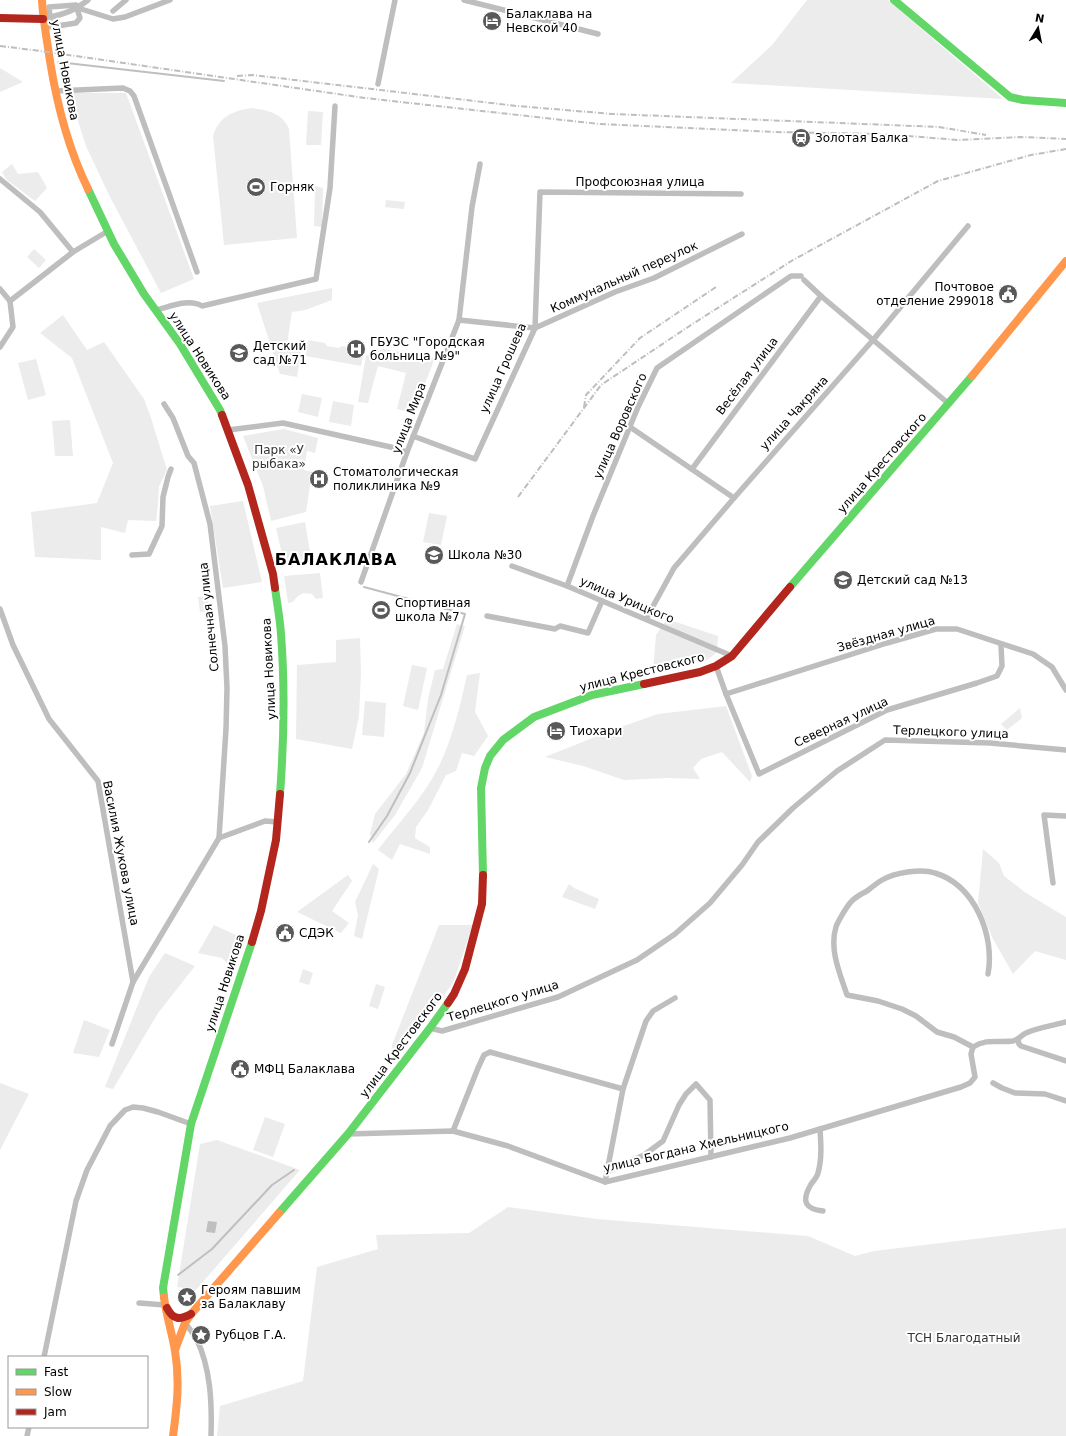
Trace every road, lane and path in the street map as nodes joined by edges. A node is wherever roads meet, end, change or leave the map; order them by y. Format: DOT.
graph roads {
  1 [pos="42,0"];
  2 [pos="88,0"];
  3 [pos="126,0"];
  4 [pos="170,0"];
  5 [pos="396,0"];
  6 [pos="464,0"];
  7 [pos="894,0"];
  8 [pos="77,9"];
  9 [pos="113,11"];
  10 [pos="0,18"];
  11 [pos="46,18"];
  12 [pos="598,34"];
  13 [pos="378,84"];
  14 [pos="55,91"];
  15 [pos="1066,103"];
  16 [pos="335,106"];
  17 [pos="480,164"];
  18 [pos="0,179"];
  19 [pos="540,192"];
  20 [pos="741,194"];
  21 [pos="968,226"];
  22 [pos="108,232"];
  23 [pos="742,234"];
  24 [pos="73,252"];
  25 [pos="1066,261"];
  26 [pos="197,272"];
  27 [pos="0,289"];
  28 [pos="821,296"];
  29 [pos="10,301"];
  30 [pos="156,310"];
  31 [pos="459,320"];
  32 [pos="535,328"];
  33 [pos="873,340"];
  34 [pos="0,346"];
  35 [pos="164,404"];
  36 [pos="949,404"];
  37 [pos="630,427"];
  38 [pos="228,430"];
  39 [pos="413,436"];
  40 [pos="407,452"];
  41 [pos="692,468"];
  42 [pos="171,469"];
  43 [pos="734,498"];
  44 [pos="132,555"];
  45 [pos="512,566"];
  46 [pos="361,582"];
  47 [pos="567,586"];
  48 [pos="602,601"];
  49 [pos="0,609"];
  50 [pos="487,616"];
  51 [pos="646,619"];
  52 [pos="1001,645"];
  53 [pos="732,656"];
  54 [pos="716,666"];
  55 [pos="1066,690"];
  56 [pos="726,694"];
  57 [pos="1066,750"];
  58 [pos="1066,816"];
  59 [pos="278,822"];
  60 [pos="219,838"];
  61 [pos="1052,883"];
  62 [pos="988,974"];
  63 [pos="133,982"];
  64 [pos="675,998"];
  65 [pos="1066,1022"];
  66 [pos="430,1028"];
  67 [pos="1018,1040"];
  68 [pos="112,1044"];
  69 [pos="973,1047"];
  70 [pos="1066,1061"];
  71 [pos="993,1083"];
  72 [pos="624,1089"];
  73 [pos="1066,1101"];
  74 [pos="191,1124"];
  75 [pos="820,1130"];
  76 [pos="453,1131"];
  77 [pos="348,1134"];
  78 [pos="711,1157"];
  79 [pos="607,1172"];
  80 [pos="605,1182"];
  81 [pos="822,1211"];
  82 [pos="139,1303"];
  83 [pos="165,1305"];
  84 [pos="192,1313"];
  85 [pos="185,1323"];
  86 [pos="175,1350"];
  87 [pos="44,1356"];
  88 [pos="173,1436"];
  89 [pos="211,1436"];
  1 -- 11 [label="main road, улица Новикова"];
  2 -- 8 [label="street"];
  3 -- 9 [label="street"];
  4 -- 8 [label="street"];
  5 -- 13 [label="street"];
  6 -- 12 [label="street"];
  7 -- 15 [label="main road"];
  8 -- 11 [label="street"];
  8 -- 11 [label="street"];
  8 -- 11 [label="street"];
  10 -- 11 [label="main road"];
  11 -- 14 [label="main road, улица Новикова"];
  14 -- 22 [label="main road, улица Новикова"];
  14 -- 26 [label="street"];
  16 -- 30 [label="street"];
  17 -- 31 [label="street, улица Мира"];
  18 -- 24 [label="street"];
  19 -- 20 [label="street, Профсоюзная улица"];
  19 -- 32 [label="street, улица Грошева"];
  21 -- 33 [label="street, улица Чакряна"];
  22 -- 24 [label="street"];
  22 -- 30 [label="main road, улица Новикова"];
  23 -- 32 [label="street, Коммунальный переулок"];
  24 -- 29 [label="street"];
  25 -- 36 [label="main road, улица Крестовского"];
  27 -- 29 [label="street"];
  28 -- 33 [label="street"];
  28 -- 37 [label="street, улица Воровского"];
  28 -- 41 [label="street, Весёлая улица"];
  29 -- 34 [label="street"];
  30 -- 38 [label="main road, улица Новикова"];
  31 -- 32 [label="street"];
  31 -- 39 [label="street, улица Мира"];
  32 -- 39 [label="street, улица Грошева"];
  33 -- 36 [label="street"];
  33 -- 43 [label="street, улица Чакряна"];
  35 -- 60 [label="street, Солнечная улица"];
  36 -- 53 [label="main road, улица Крестовского"];
  37 -- 41 [label="street"];
  37 -- 47 [label="street, улица Воровского"];
  38 -- 40 [label="street"];
  38 -- 59 [label="main road, улица Новикова"];
  39 -- 40 [label="street, улица Мира"];
  40 -- 46 [label="street, улица Мира"];
  41 -- 43 [label="street"];
  42 -- 44 [label="street"];
  43 -- 51 [label="street, улица Чакряна"];
  45 -- 47 [label="street, улица Урицкого"];
  47 -- 48 [label="street, улица Урицкого"];
  48 -- 50 [label="street"];
  48 -- 51 [label="street, улица Урицкого"];
  49 -- 63 [label="street, Василия Жукова улица"];
  51 -- 53 [label="street, улица Урицкого"];
  52 -- 55 [label="street, Звёздная улица"];
  52 -- 56 [label="street, Звёздная улица"];
  52 -- 56 [label="street, Северная улица"];
  53 -- 54 [label="main road, улица Крестовского"];
  54 -- 56 [label="street"];
  54 -- 66 [label="main road, улица Крестовского"];
  57 -- 66 [label="street, Терлецкого улица"];
  58 -- 61 [label="street"];
  59 -- 60 [label="street"];
  59 -- 74 [label="main road, улица Новикова"];
  60 -- 63 [label="street"];
  62 -- 69 [label="street"];
  63 -- 68 [label="street"];
  64 -- 72 [label="street"];
  65 -- 67 [label="street"];
  66 -- 77 [label="main road, улица Крестовского"];
  67 -- 69 [label="street"];
  67 -- 70 [label="street"];
  69 -- 75 [label="street, улица Богдана Хмельницкого"];
  71 -- 73 [label="street"];
  72 -- 76 [label="street"];
  72 -- 79 [label="street"];
  74 -- 83 [label="main road, улица Новикова"];
  74 -- 87 [label="street"];
  75 -- 78 [label="street, улица Богдана Хмельницкого"];
  75 -- 81 [label="street"];
  76 -- 77 [label="street, улица Богдана Хмельницкого"];
  76 -- 80 [label="street, улица Богдана Хмельницкого"];
  77 -- 84 [label="main road, улица Крестовского"];
  78 -- 79 [label="street"];
  78 -- 80 [label="street, улица Богдана Хмельницкого"];
  79 -- 80 [label="street"];
  82 -- 83 [label="street"];
  83 -- 84 [label="main road"];
  83 -- 86 [label="main road, улица Новикова"];
  84 -- 85 [label="main road, улица Крестовского"];
  85 -- 86 [label="main road, улица Крестовского"];
  85 -- 89 [label="street"];
  86 -- 88 [label="main road, улица Новикова"];
}
